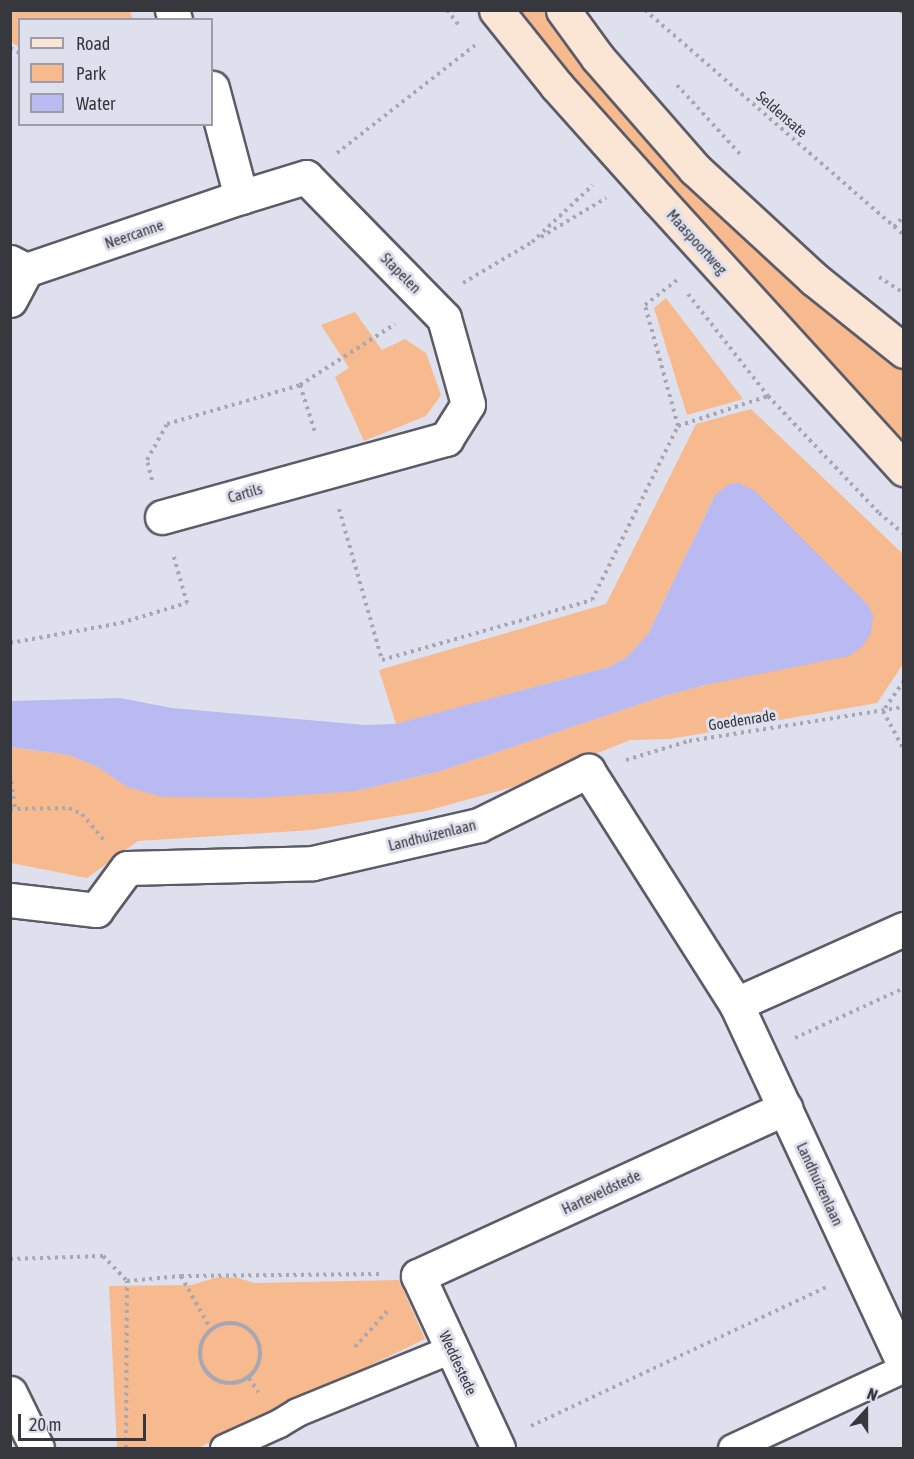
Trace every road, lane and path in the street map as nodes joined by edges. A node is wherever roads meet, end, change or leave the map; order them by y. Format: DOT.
graph roads {
  1 [pos="496,10"];
  2 [pos="563,10"];
  3 [pos="645,10"];
  4 [pos="900,10"];
  5 [pos="903,14"];
  6 [pos="475,45"];
  7 [pos="673,80"];
  8 [pos="213,92"];
  9 [pos="744,158"];
  10 [pos="306,177"];
  11 [pos="594,184"];
  12 [pos="241,197"];
  13 [pos="606,198"];
  14 [pos="903,216"];
  15 [pos="894,227"];
  16 [pos="903,235"];
  17 [pos="532,242"];
  18 [pos="18,266"];
  19 [pos="878,277"];
  20 [pos="677,280"];
  21 [pos="903,293"];
  22 [pos="10,300"];
  23 [pos="430,302"];
  24 [pos="903,351"];
  25 [pos="300,385"];
  26 [pos="768,396"];
  27 [pos="678,426"];
  28 [pos="903,469"];
  29 [pos="328,470"];
  30 [pos="162,517"];
  31 [pos="10,643"];
  32 [pos="903,681"];
  33 [pos="903,707"];
  34 [pos="882,711"];
  35 [pos="903,750"];
  36 [pos="588,771"];
  37 [pos="10,774"];
  38 [pos="12,786"];
  39 [pos="13,808"];
  40 [pos="127,868"];
  41 [pos="10,900"];
  42 [pos="903,929"];
  43 [pos="903,988"];
  44 [pos="736,1004"];
  45 [pos="760,1055"];
  46 [pos="785,1108"];
  47 [pos="10,1259"];
  48 [pos="860,1271"];
  49 [pos="181,1276"];
  50 [pos="418,1276"];
  51 [pos="127,1281"];
  52 [pos="212,1329"];
  53 [pos="451,1349"];
  54 [pos="350,1353"];
  55 [pos="903,1367"];
  56 [pos="10,1393"];
  57 [pos="497,1446"];
  58 [pos="37,1449"];
  59 [pos="126,1449"];
  60 [pos="224,1449"];
  61 [pos="732,1449"];
  1 -- 28 [label="main road, Maaspoortweg"];
  2 -- 24 [label="main road"];
  3 -- 15 [label="path, Seldensate"];
  4 -- 5 [label="path"];
  6 -- 10 [label="path"];
  7 -- 9 [label="path"];
  8 -- 12 [label="street"];
  10 -- 12 [label="street"];
  10 -- 23 [label="street, Stapelen"];
  11 -- 17 [label="path"];
  12 -- 18 [label="street, Neercanne"];
  13 -- 17 [label="path"];
  14 -- 15 [label="path"];
  15 -- 16 [label="path, Seldensate"];
  17 -- 23 [label="path"];
  18 -- 22 [label="street, Neercanne"];
  19 -- 21 [label="path"];
  20 -- 27 [label="path"];
  23 -- 25 [label="path"];
  23 -- 29 [label="street, Stapelen"];
  25 -- 29 [label="path"];
  25 -- 30 [label="path"];
  26 -- 27 [label="path"];
  27 -- 29 [label="path"];
  29 -- 30 [label="street, Cartils"];
  30 -- 31 [label="path"];
  32 -- 34 [label="path"];
  33 -- 34 [label="path, Goedenrade"];
  34 -- 35 [label="path"];
  34 -- 36 [label="path, Goedenrade"];
  36 -- 40 [label="street, Landhuizenlaan"];
  36 -- 44 [label="street, Landhuizenlaan"];
  37 -- 38 [label="path"];
  38 -- 39 [label="path"];
  39 -- 40 [label="path"];
  40 -- 41 [label="street"];
  42 -- 44 [label="street"];
  43 -- 45 [label="path"];
  44 -- 45 [label="street, Landhuizenlaan"];
  45 -- 46 [label="street, Landhuizenlaan"];
  46 -- 48 [label="street, Landhuizenlaan"];
  46 -- 50 [label="street, Harteveldstede"];
  47 -- 51 [label="path"];
  48 -- 55 [label="street, Landhuizenlaan"];
  48 -- 57 [label="path"];
  49 -- 50 [label="path"];
  49 -- 51 [label="path"];
  49 -- 52 [label="path"];
  50 -- 53 [label="street, Weddestede"];
  50 -- 54 [label="path"];
  51 -- 59 [label="path"];
  52 -- 52 [label="path"];
  53 -- 57 [label="street, Weddestede"];
  53 -- 60 [label="street"];
  55 -- 61 [label="street"];
  56 -- 58 [label="street"];
}
